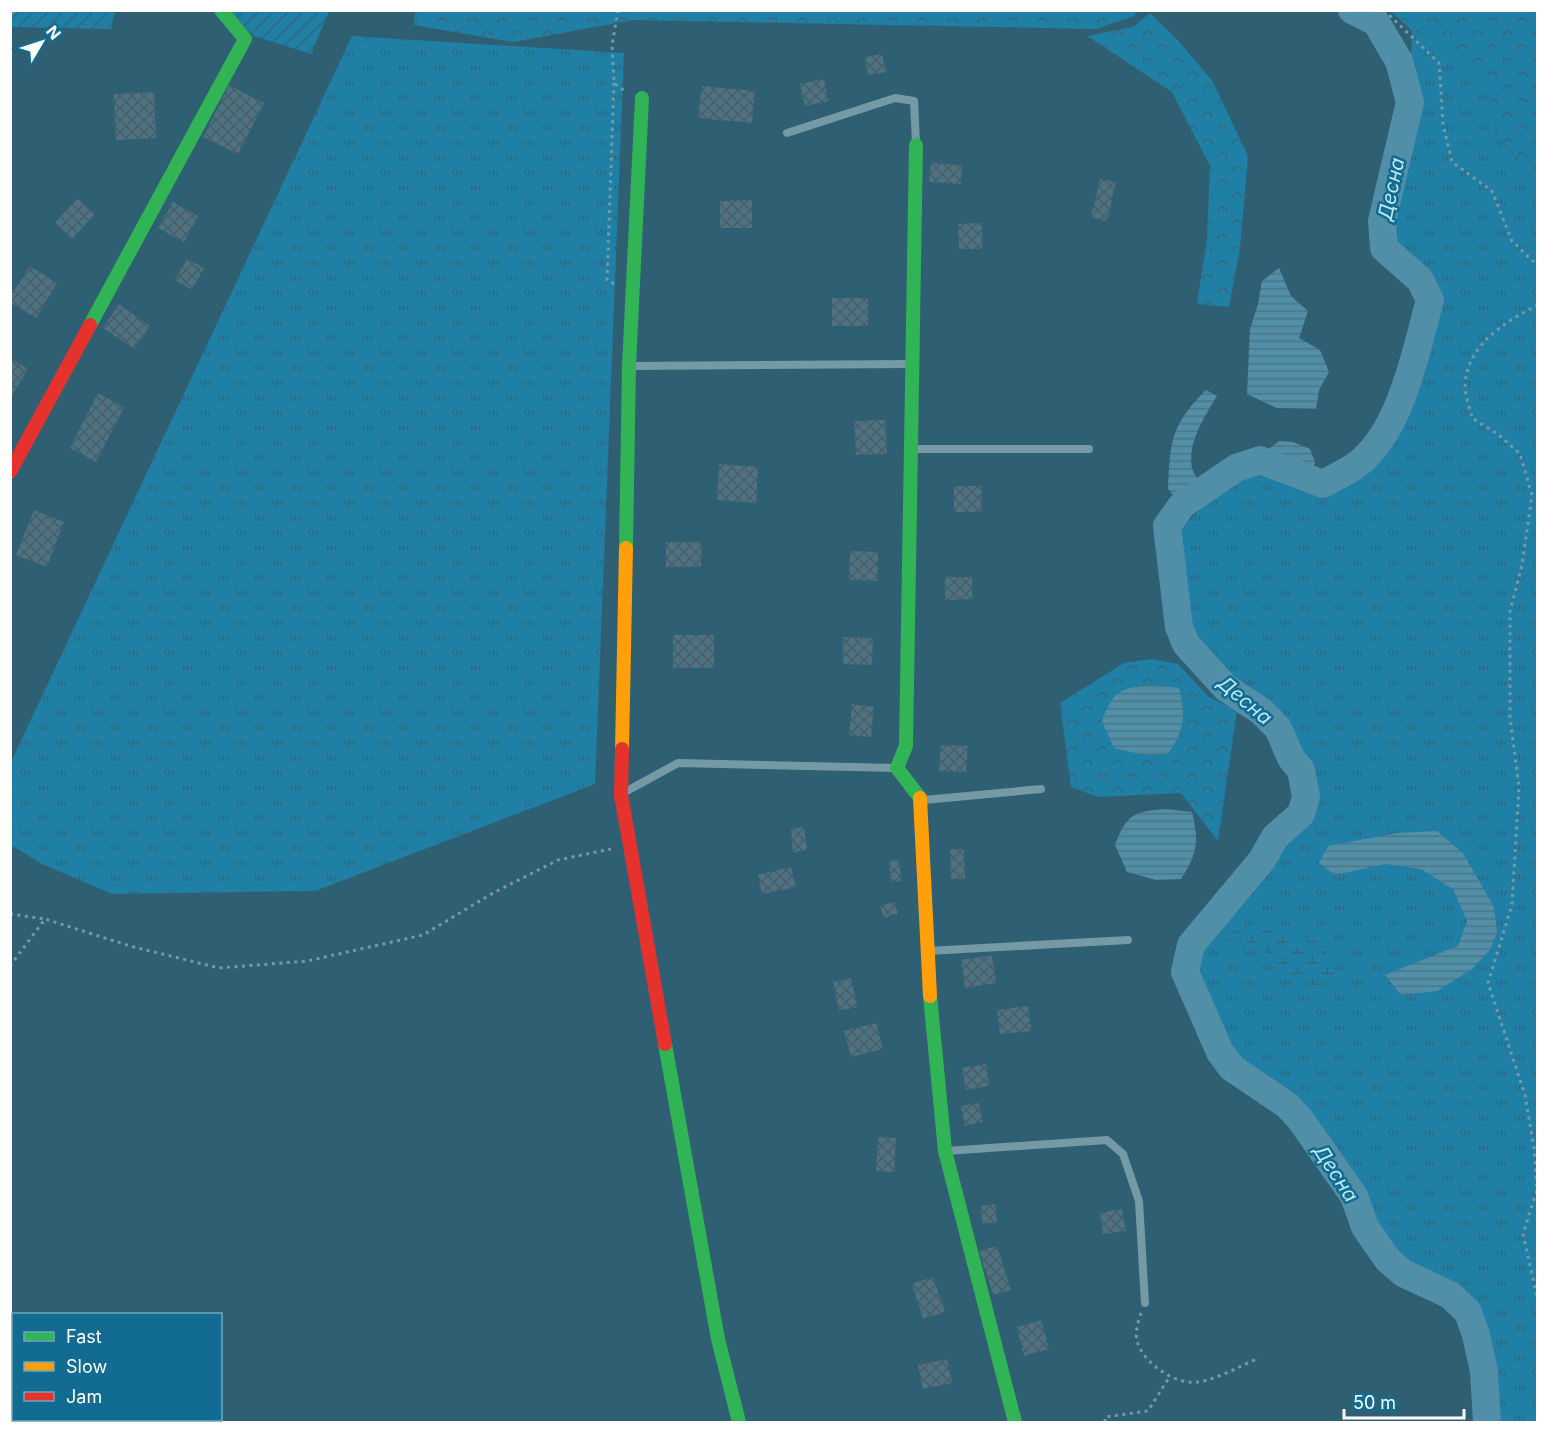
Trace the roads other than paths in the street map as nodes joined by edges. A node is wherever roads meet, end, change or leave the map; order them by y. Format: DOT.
graph roads {
  1 [pos="221,10"];
  2 [pos="642,98"];
  3 [pos="787,133"];
  4 [pos="916,145"];
  5 [pos="912,364"];
  6 [pos="629,366"];
  7 [pos="911,449"];
  8 [pos="1089,449"];
  9 [pos="10,472"];
  10 [pos="897,768"];
  11 [pos="1041,789"];
  12 [pos="621,795"];
  13 [pos="922,800"];
  14 [pos="1128,940"];
  15 [pos="926,951"];
  16 [pos="945,1151"];
  17 [pos="1145,1303"];
  18 [pos="739,1422"];
  19 [pos="1015,1422"];
  1 -- 9 [label="street"];
  2 -- 6 [label="street"];
  3 -- 4 [label="lane"];
  4 -- 5 [label="street"];
  5 -- 6 [label="lane"];
  5 -- 7 [label="street"];
  6 -- 12 [label="street"];
  7 -- 8 [label="lane"];
  7 -- 10 [label="street"];
  10 -- 12 [label="lane"];
  10 -- 13 [label="street"];
  11 -- 13 [label="lane"];
  12 -- 18 [label="street"];
  13 -- 15 [label="street"];
  14 -- 15 [label="lane"];
  15 -- 16 [label="street"];
  16 -- 17 [label="lane"];
  16 -- 19 [label="street"];
}
